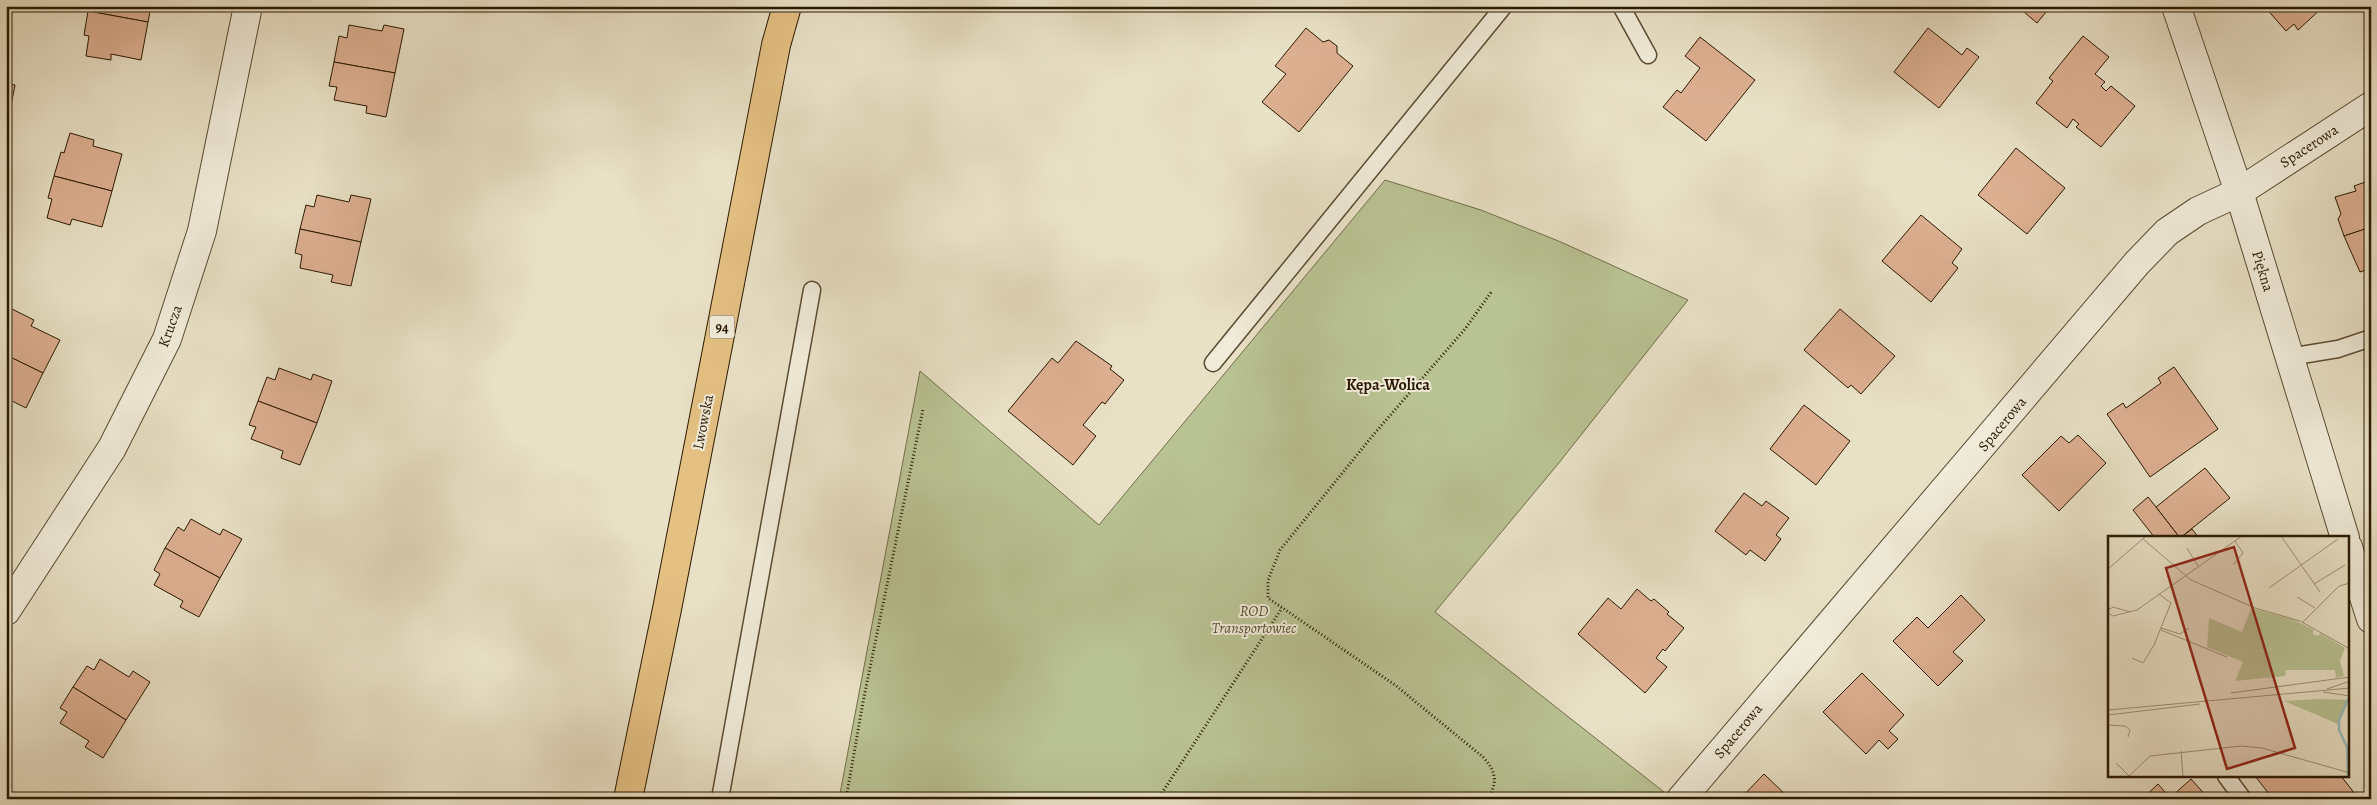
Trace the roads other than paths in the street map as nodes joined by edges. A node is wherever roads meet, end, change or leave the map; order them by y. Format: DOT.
graph roads {
  1 [pos="248,6"];
  2 [pos="779,6"];
  3 [pos="787,6"];
  4 [pos="1504,6"];
  5 [pos="1621,6"];
  6 [pos="2176,6"];
  7 [pos="776,44"];
  8 [pos="1648,55"];
  9 [pos="2371,106"];
  10 [pos="2239,192"];
  11 [pos="812,290"];
  12 [pos="2371,338"];
  13 [pos="2289,357"];
  14 [pos="1213,363"];
  15 [pos="2344,536"];
  16 [pos="2350,553"];
  17 [pos="6,611"];
  18 [pos="2371,619"];
  19 [pos="2228,778"];
  20 [pos="628,799"];
  21 [pos="720,799"];
  22 [pos="1681,799"];
  23 [pos="2244,799"];
  1 -- 17 [label="street, Krucza"];
  2 -- 7 [label="main road, Lwowska / 94"];
  3 -- 7 [label="main road, Lwowska / 94"];
  4 -- 14 [label="lane"];
  5 -- 8 [label="lane"];
  6 -- 10 [label="street, Piękna"];
  7 -- 20 [label="main road, Lwowska / 94"];
  9 -- 10 [label="street, Spacerowa"];
  10 -- 13 [label="street, Piękna"];
  10 -- 22 [label="street, Spacerowa"];
  11 -- 21 [label="lane"];
  12 -- 13 [label="lane"];
  13 -- 15 [label="street, Piękna"];
  16 -- 18 [label="street"];
  19 -- 23 [label="lane"];
}
